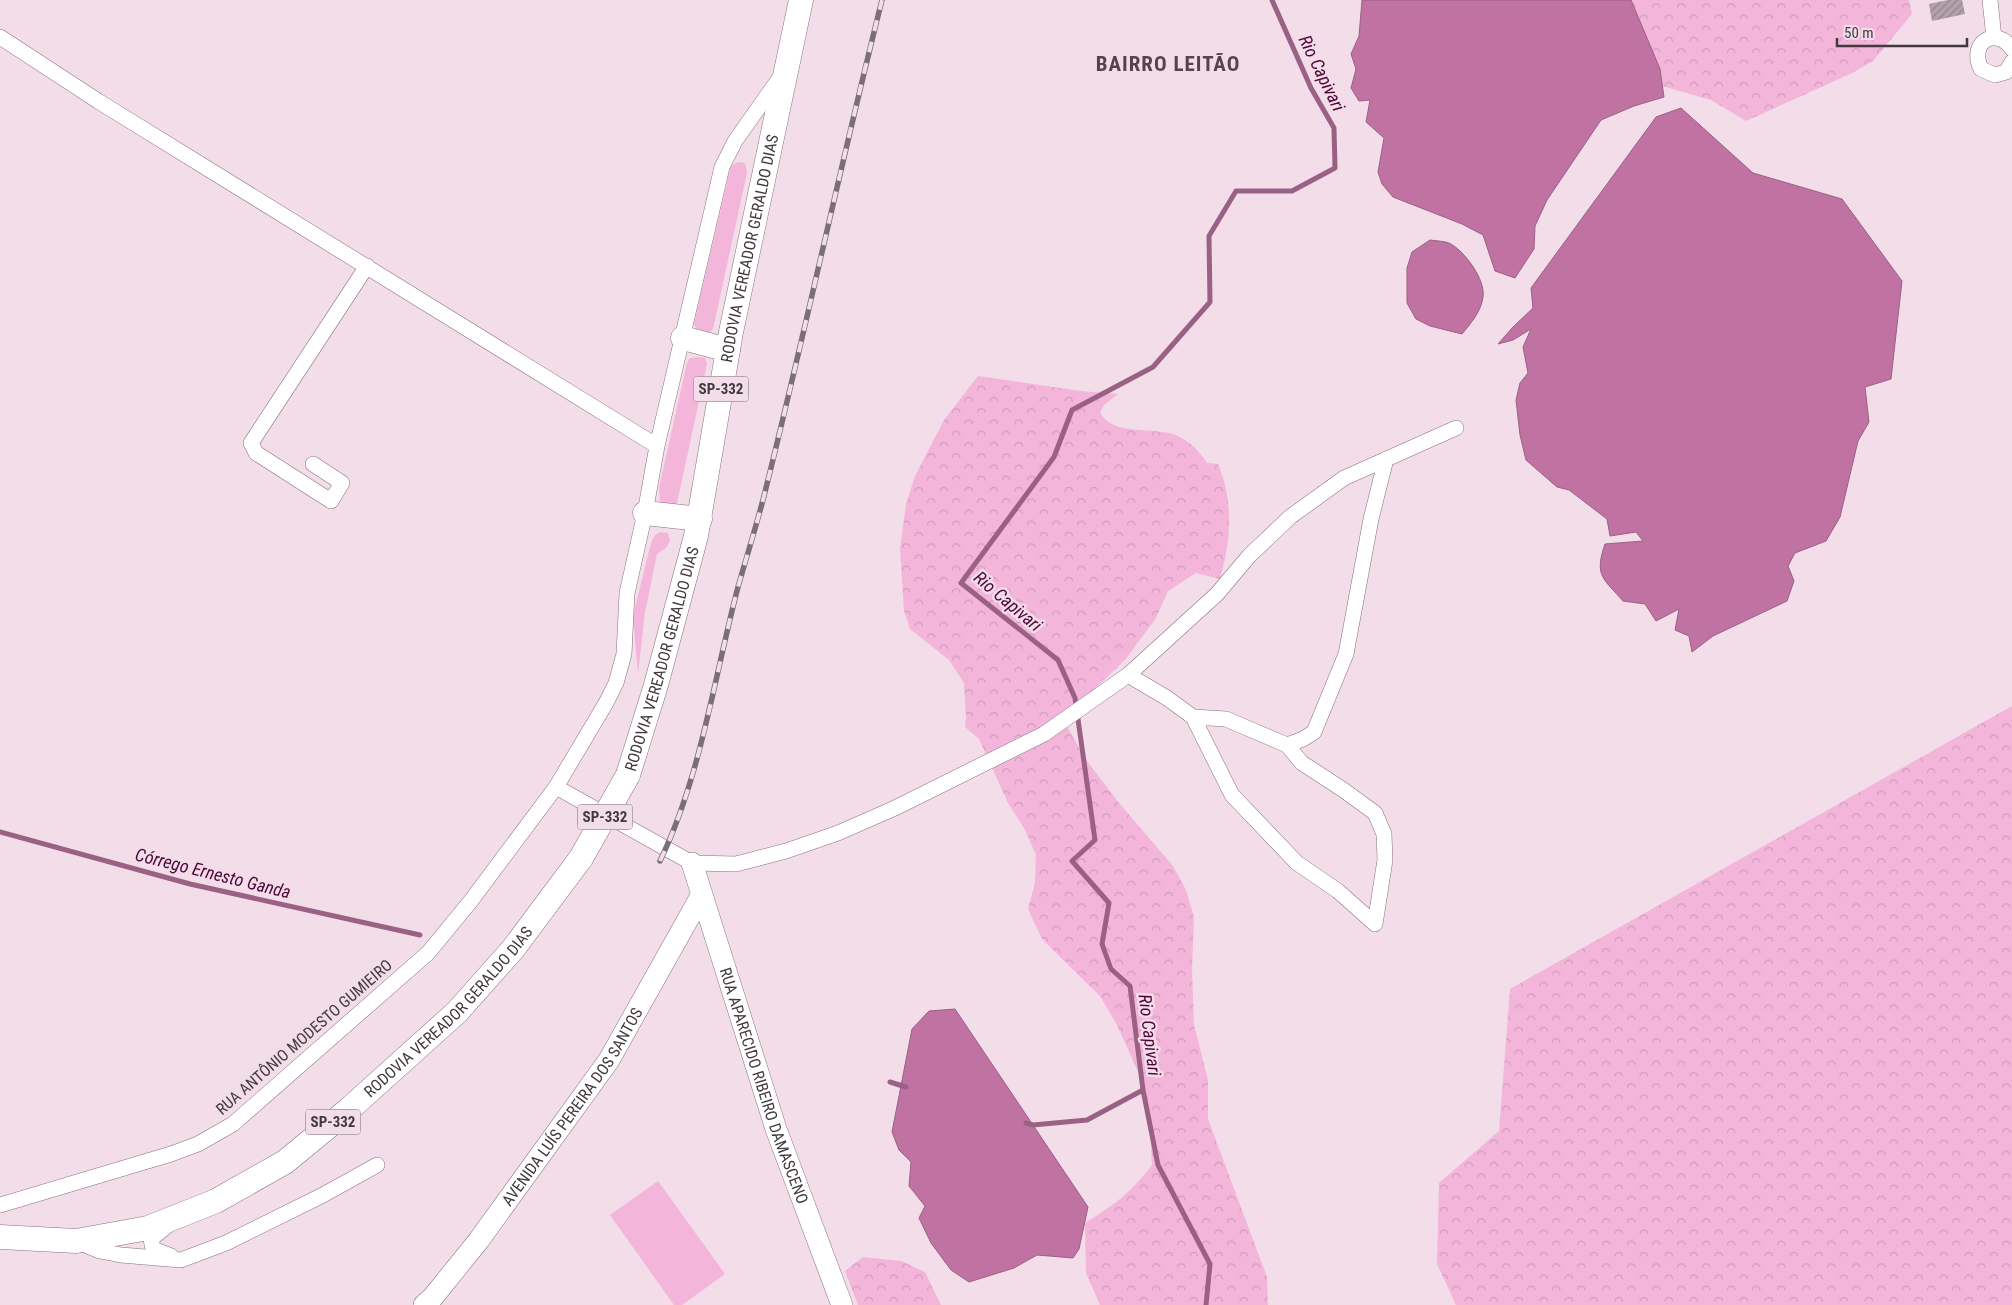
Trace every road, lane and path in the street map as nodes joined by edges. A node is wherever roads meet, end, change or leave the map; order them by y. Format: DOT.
graph roads {
  1 [pos="801,0"];
  2 [pos="1990,0"];
  3 [pos="0,37"];
  4 [pos="1994,38"];
  5 [pos="2012,49"];
  6 [pos="2012,62"];
  7 [pos="787,69"];
  8 [pos="367,266"];
  9 [pos="683,338"];
  10 [pos="728,350"];
  11 [pos="1456,428"];
  12 [pos="657,446"];
  13 [pos="1386,460"];
  14 [pos="313,464"];
  15 [pos="645,513"];
  16 [pos="700,520"];
  17 [pos="1128,675"];
  18 [pos="1193,717"];
  19 [pos="1287,745"];
  20 [pos="556,787"];
  21 [pos="687,861"];
  22 [pos="702,896"];
  23 [pos="377,1165"];
  24 [pos="0,1205"];
  25 [pos="190,1211"];
  26 [pos="0,1238"];
  27 [pos="76,1241"];
  28 [pos="181,1260"];
  29 [pos="424,1305"];
  30 [pos="842,1305"];
  1 -- 7 [label="main road, RODOVIA VEREADOR GERALDO DIAS / SP-332"];
  2 -- 4 [label="street"];
  3 -- 8 [label="street"];
  4 -- 5 [label="street"];
  4 -- 6 [label="street"];
  7 -- 9 [label="street, RUA ANTÔNIO MODESTO GUMIEIRO"];
  7 -- 10 [label="main road, RODOVIA VEREADOR GERALDO DIAS / SP-332"];
  8 -- 12 [label="street"];
  8 -- 14 [label="street"];
  9 -- 10 [label="main road"];
  9 -- 12 [label="street, RUA ANTÔNIO MODESTO GUMIEIRO"];
  10 -- 16 [label="main road, RODOVIA VEREADOR GERALDO DIAS / SP-332"];
  11 -- 13 [label="street"];
  12 -- 15 [label="street, RUA ANTÔNIO MODESTO GUMIEIRO"];
  13 -- 17 [label="street"];
  13 -- 19 [label="street"];
  15 -- 16 [label="main road"];
  15 -- 20 [label="street, RUA ANTÔNIO MODESTO GUMIEIRO"];
  16 -- 25 [label="main road, RODOVIA VEREADOR GERALDO DIAS / SP-332, bridge"];
  17 -- 18 [label="street"];
  17 -- 21 [label="street"];
  18 -- 19 [label="street"];
  18 -- 19 [label="street"];
  20 -- 21 [label="street"];
  20 -- 24 [label="street, RUA ANTÔNIO MODESTO GUMIEIRO"];
  21 -- 22 [label="street, RUA APARECIDO RIBEIRO DAMASCENO"];
  22 -- 29 [label="street, AVENIDA LUÍS PEREIRA DOS SANTOS"];
  22 -- 30 [label="street, RUA APARECIDO RIBEIRO DAMASCENO"];
  23 -- 28 [label="street"];
  25 -- 27 [label="main road, RODOVIA VEREADOR GERALDO DIAS / SP-332"];
  25 -- 28 [label="street"];
  26 -- 27 [label="main road, RODOVIA VEREADOR GERALDO DIAS / SP-332"];
  27 -- 28 [label="street"];
}
